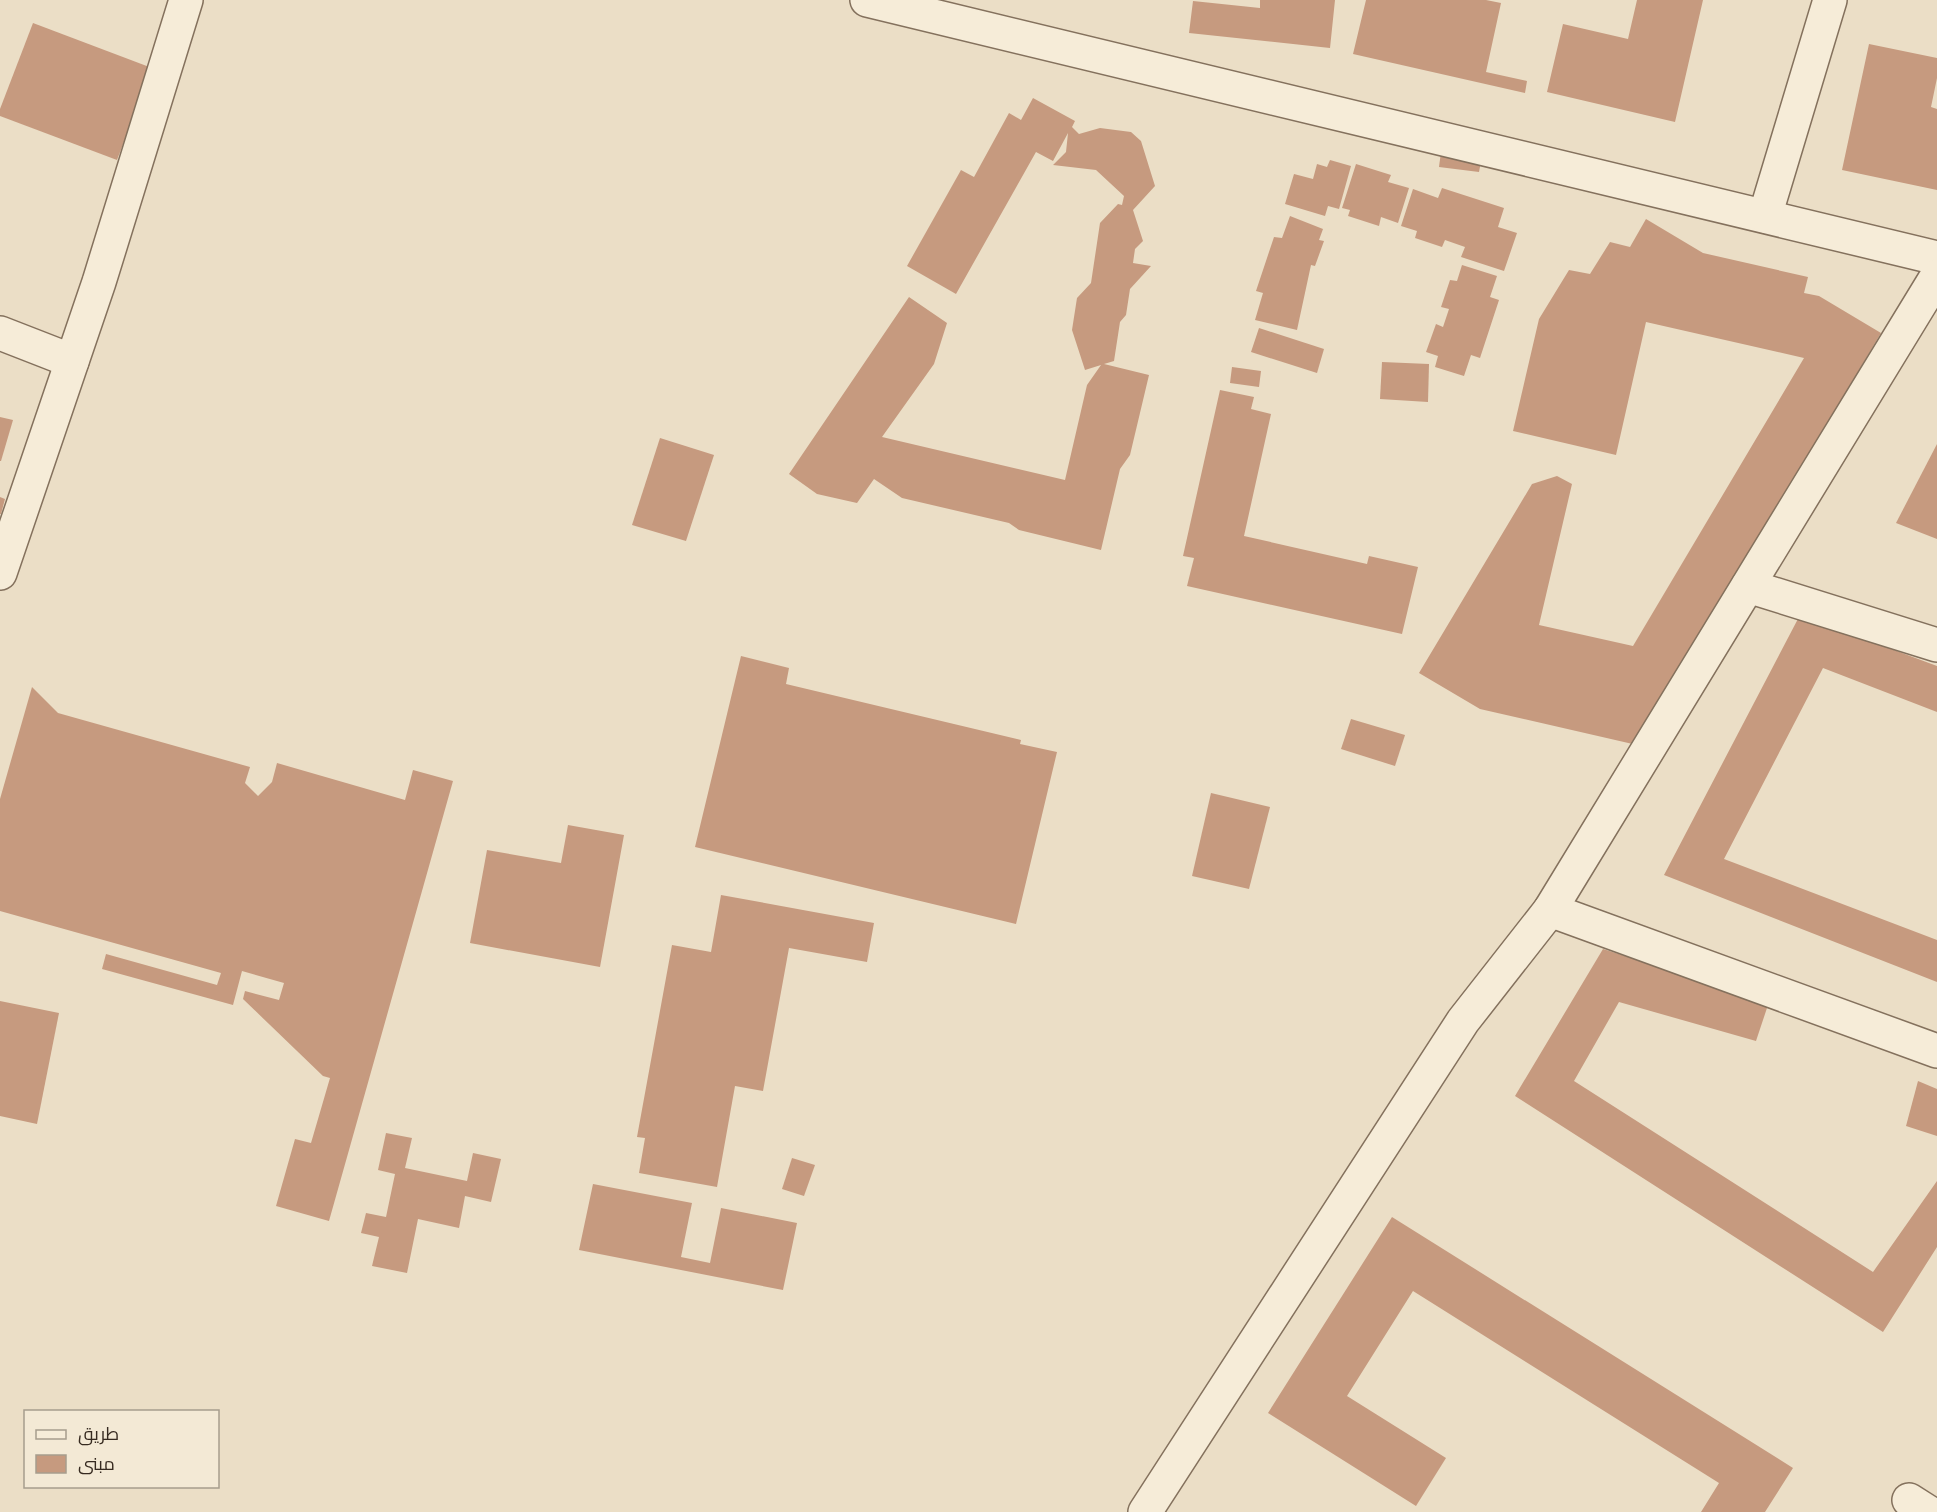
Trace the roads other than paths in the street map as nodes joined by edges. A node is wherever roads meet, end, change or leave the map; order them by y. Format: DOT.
graph roads {
  1 [pos="186,0"];
  2 [pos="867,0"];
  3 [pos="1830,0"];
  4 [pos="1765,216"];
  5 [pos="1937,258"];
  6 [pos="1937,276"];
  7 [pos="0,333"];
  8 [pos="72,361"];
  9 [pos="0,573"];
  10 [pos="1748,586"];
  11 [pos="1937,645"];
  12 [pos="1550,910"];
  13 [pos="1937,1051"];
  14 [pos="1145,1512"];
  1 -- 8 [label="street"];
  2 -- 4 [label="street"];
  3 -- 4 [label="street"];
  4 -- 5 [label="street"];
  6 -- 10 [label="street"];
  7 -- 8 [label="street"];
  8 -- 9 [label="street"];
  10 -- 11 [label="street"];
  10 -- 12 [label="street"];
  12 -- 13 [label="street"];
  12 -- 14 [label="street"];
}
